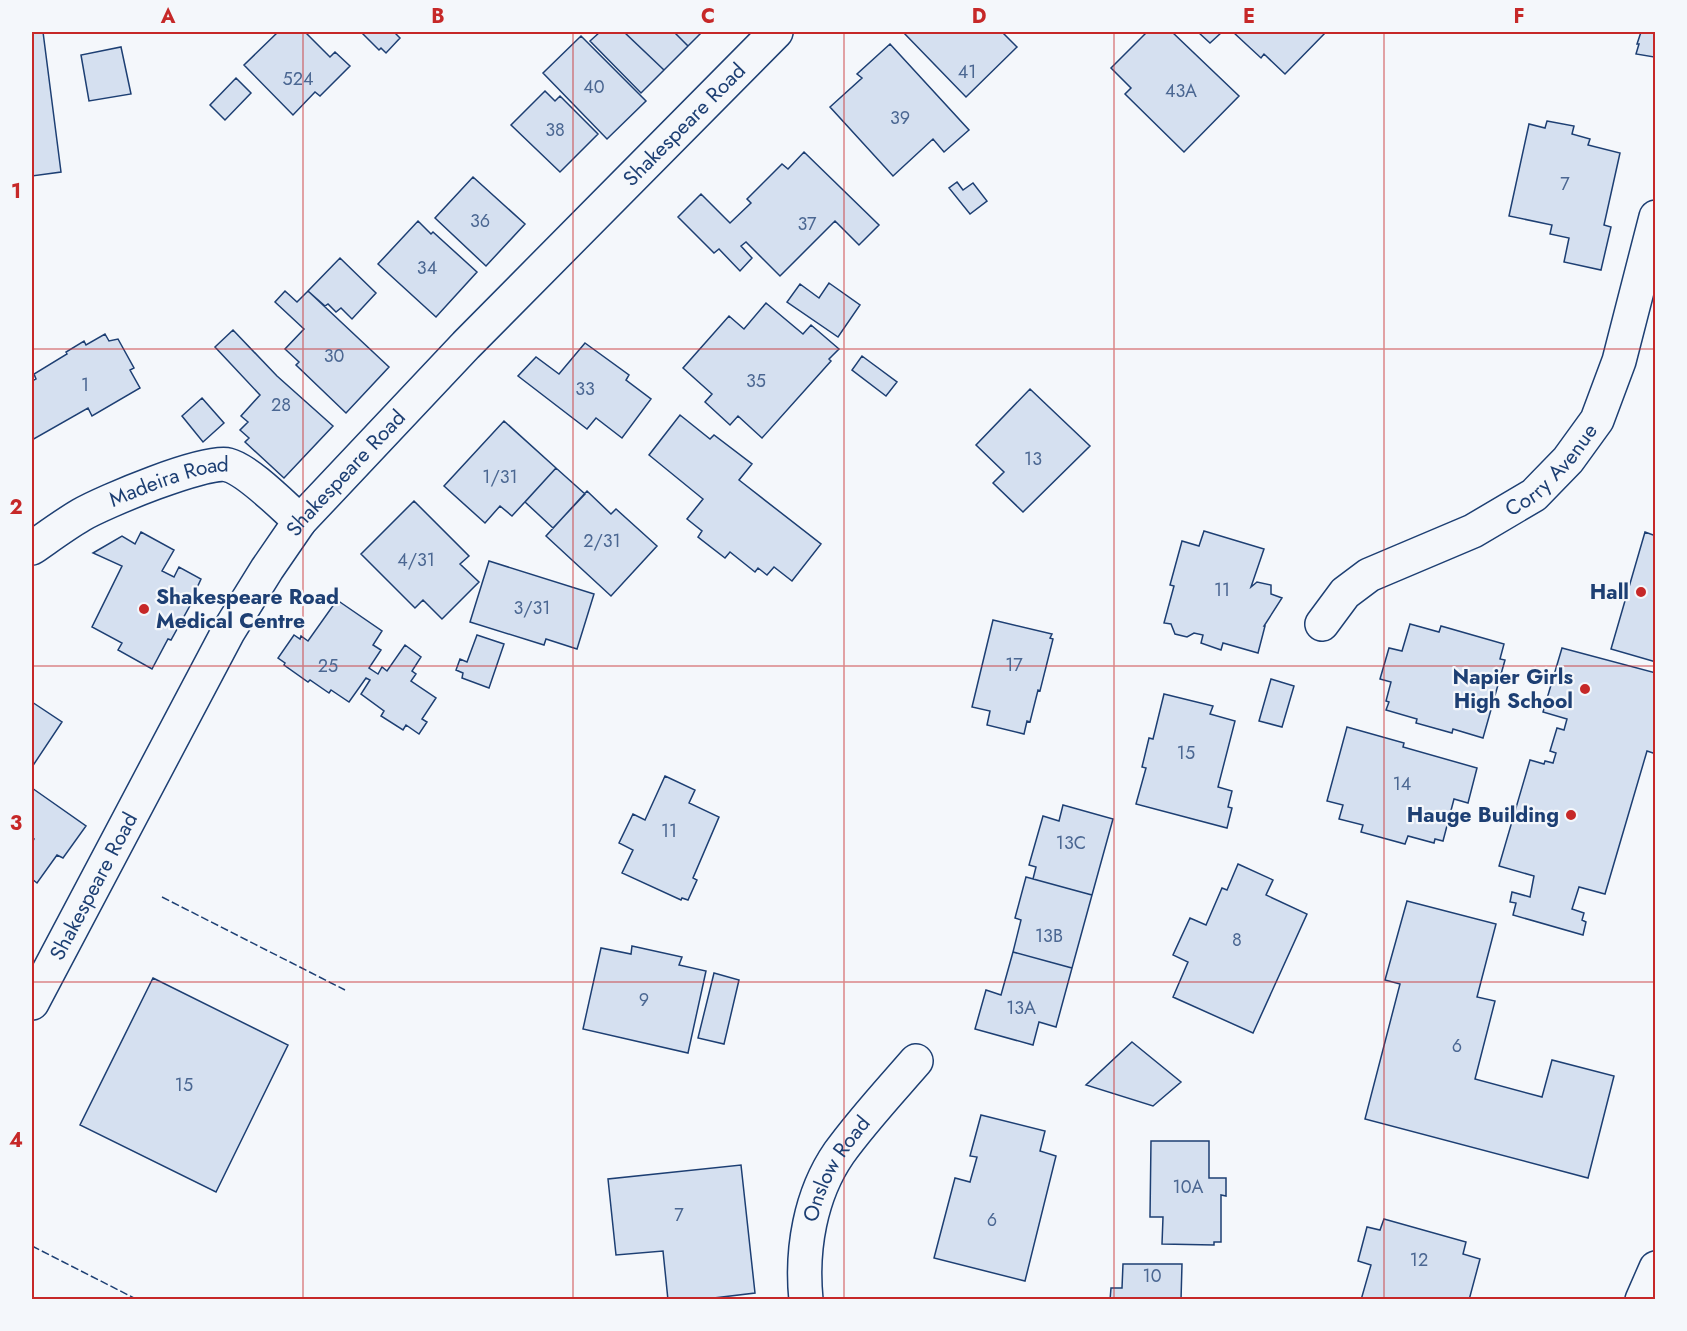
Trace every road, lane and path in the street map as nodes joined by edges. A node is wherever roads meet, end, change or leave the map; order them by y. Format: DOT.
graph roads {
  1 [pos="776,32"];
  2 [pos="1656,217"];
  3 [pos="300,521"];
  4 [pos="32,548"];
  5 [pos="1322,624"];
  6 [pos="32,1003"];
  7 [pos="916,1060"];
  8 [pos="1656,1268"];
  9 [pos="806,1299"];
  10 [pos="1642,1299"];
  1 -- 3 [label="street, Shakespeare Road"];
  2 -- 5 [label="street, Corry Avenue"];
  3 -- 4 [label="street, Madeira Road"];
  3 -- 6 [label="street, Shakespeare Road"];
  7 -- 9 [label="street, Onslow Road"];
  8 -- 10 [label="street"];
}
